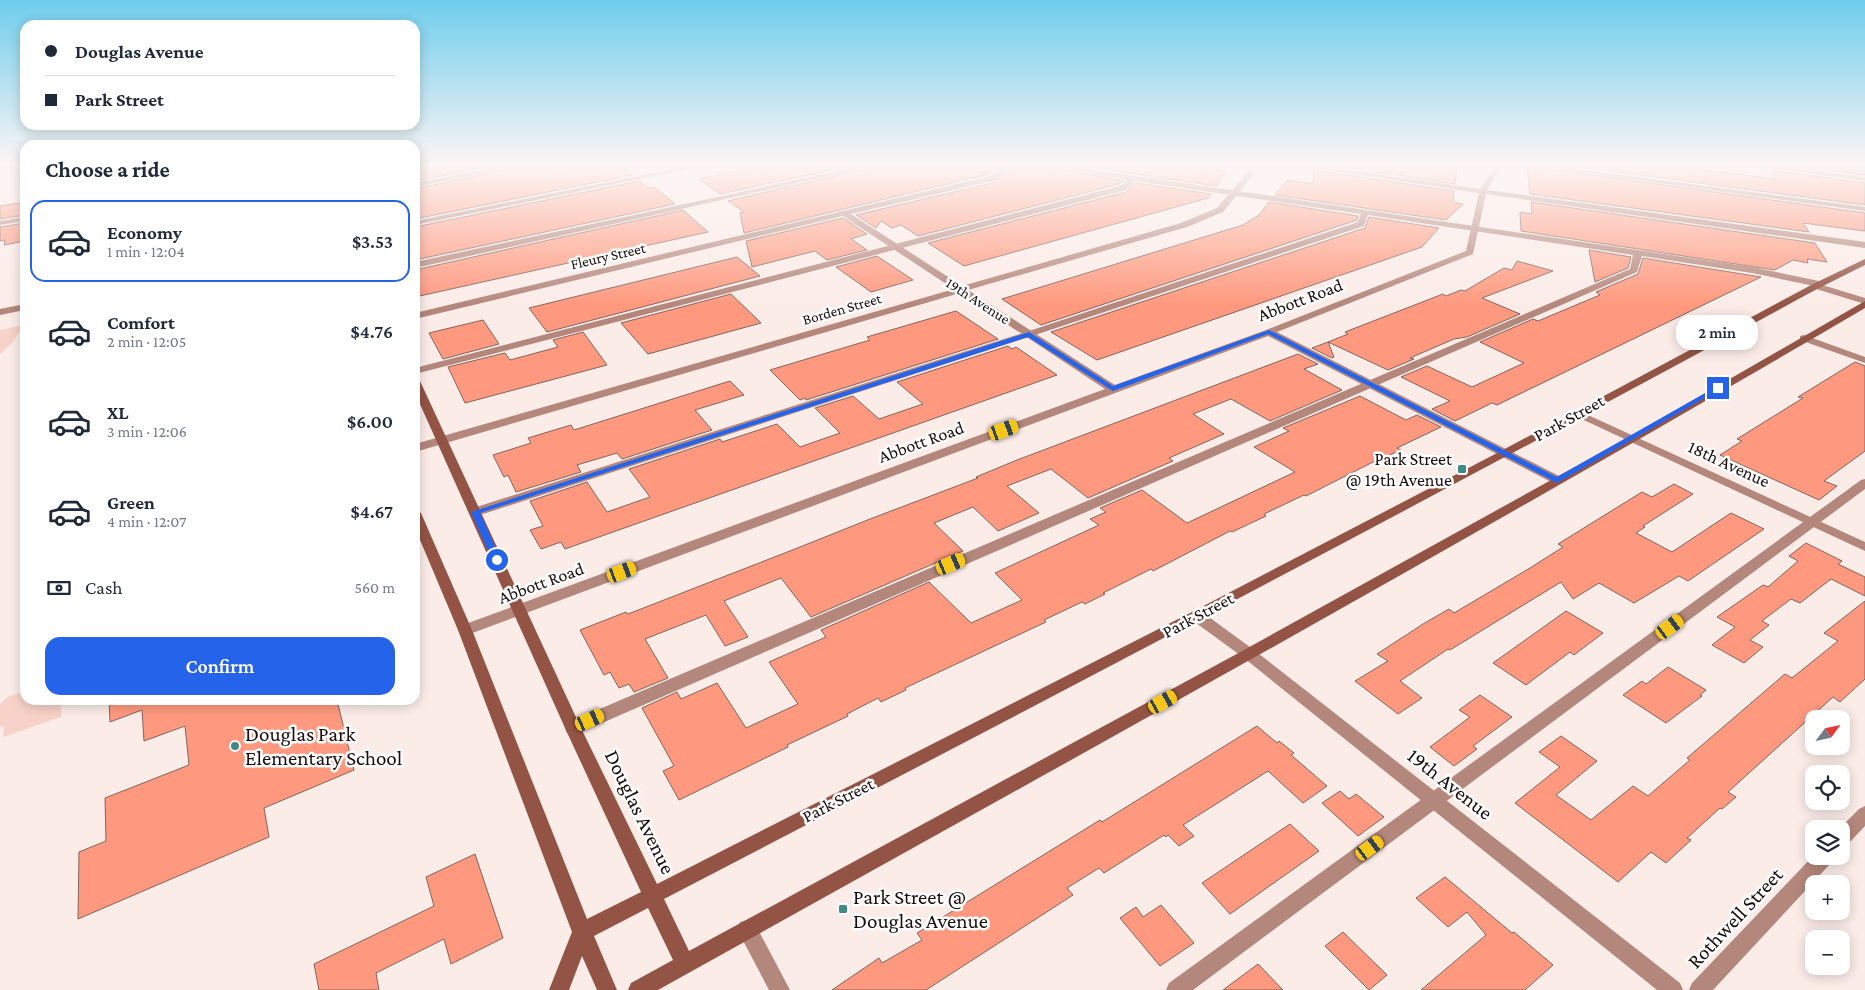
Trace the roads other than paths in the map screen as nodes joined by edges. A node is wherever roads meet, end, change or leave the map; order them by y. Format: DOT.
graph roads {
  1 [pos="473,212"];
  2 [pos="659,212"];
  3 [pos="851,212"];
  4 [pos="1031,212"];
  5 [pos="1215,212"];
  6 [pos="1365,212"];
  7 [pos="1366,212"];
  8 [pos="1478,212"];
  9 [pos="1637,212"];
  10 [pos="844,214"];
  11 [pos="20,219"];
  12 [pos="0,223"];
  13 [pos="420,223"];
  14 [pos="1475,229"];
  15 [pos="1865,245"];
  16 [pos="896,248"];
  17 [pos="1638,253"];
  18 [pos="1865,262"];
  19 [pos="420,264"];
  20 [pos="1817,285"];
  21 [pos="962,290"];
  22 [pos="1865,303"];
  23 [pos="20,308"];
  24 [pos="0,312"];
  25 [pos="420,315"];
  26 [pos="1269,332"];
  27 [pos="1029,334"];
  28 [pos="1804,338"];
  29 [pos="1865,360"];
  30 [pos="420,370"];
  31 [pos="1368,384"];
  32 [pos="1113,389"];
  33 [pos="420,392"];
  34 [pos="1577,413"];
  35 [pos="1633,439"];
  36 [pos="442,440"];
  37 [pos="420,447"];
  38 [pos="1505,454"];
  39 [pos="1557,480"];
  40 [pos="1865,483"];
  41 [pos="475,512"];
  42 [pos="1812,522"];
  43 [pos="420,525"];
  44 [pos="1865,547"];
  45 [pos="520,610"];
  46 [pos="1197,616"];
  47 [pos="465,630"];
  48 [pos="1249,654"];
  49 [pos="572,728"];
  50 [pos="1434,800"];
  51 [pos="1865,814"];
  52 [pos="1850,830"];
  53 [pos="1817,865"];
  54 [pos="653,895"];
  55 [pos="747,929"];
  56 [pos="582,932"];
  57 [pos="685,964"];
  58 [pos="559,990"];
  59 [pos="606,990"];
  60 [pos="638,990"];
  61 [pos="780,990"];
  62 [pos="1176,990"];
  63 [pos="1673,990"];
  64 [pos="1699,990"];
  1 -- 13 [label="street"];
  2 -- 19 [label="street"];
  3 -- 10 [label="street, Fleury Street"];
  4 -- 16 [label="street"];
  5 -- 21 [label="street, Borden Street"];
  6 -- 27 [label="street"];
  7 -- 14 [label="street"];
  8 -- 14 [label="street, Abbott Road"];
  9 -- 15 [label="street"];
  10 -- 16 [label="street, 19th Avenue"];
  10 -- 25 [label="street, Fleury Street"];
  11 -- 12 [label="street"];
  14 -- 17 [label="street"];
  14 -- 26 [label="street, Abbott Road"];
  16 -- 21 [label="street, 19th Avenue"];
  16 -- 30 [label="street"];
  17 -- 20 [label="street"];
  17 -- 31 [label="street"];
  18 -- 20 [label="street, Park Street"];
  20 -- 22 [label="street"];
  20 -- 34 [label="street, Park Street"];
  21 -- 27 [label="street, 19th Avenue"];
  21 -- 36 [label="street, Borden Street"];
  22 -- 28 [label="street"];
  23 -- 24 [label="street"];
  26 -- 31 [label="street"];
  26 -- 32 [label="street, Abbott Road"];
  27 -- 32 [label="street, 19th Avenue"];
  27 -- 41 [label="street"];
  28 -- 29 [label="street"];
  28 -- 35 [label="street"];
  31 -- 38 [label="street"];
  31 -- 49 [label="street"];
  32 -- 45 [label="street, Abbott Road"];
  33 -- 36 [label="street, Douglas Avenue"];
  34 -- 35 [label="street, 18th Avenue"];
  34 -- 38 [label="street, Park Street"];
  35 -- 39 [label="street"];
  35 -- 42 [label="street, 18th Avenue"];
  36 -- 37 [label="street, Borden Street"];
  36 -- 41 [label="street, Douglas Avenue"];
  38 -- 39 [label="street"];
  38 -- 46 [label="street, Park Street"];
  39 -- 48 [label="street"];
  40 -- 42 [label="street"];
  41 -- 45 [label="street, Douglas Avenue"];
  42 -- 44 [label="street, 18th Avenue"];
  42 -- 50 [label="street"];
  43 -- 47 [label="street"];
  45 -- 47 [label="street, Abbott Road"];
  45 -- 49 [label="street, Douglas Avenue"];
  46 -- 48 [label="street, 19th Avenue"];
  46 -- 54 [label="street, Park Street"];
  47 -- 56 [label="street"];
  48 -- 50 [label="street, 19th Avenue"];
  48 -- 55 [label="street"];
  49 -- 54 [label="street, Douglas Avenue"];
  50 -- 62 [label="street"];
  50 -- 63 [label="street, 19th Avenue"];
  51 -- 52 [label="street"];
  53 -- 64 [label="street, Rothwell Street"];
  54 -- 56 [label="street, Park Street"];
  54 -- 57 [label="street, Douglas Avenue"];
  55 -- 57 [label="street"];
  55 -- 61 [label="street"];
  56 -- 58 [label="street"];
  56 -- 59 [label="street"];
  57 -- 60 [label="street"];
}
